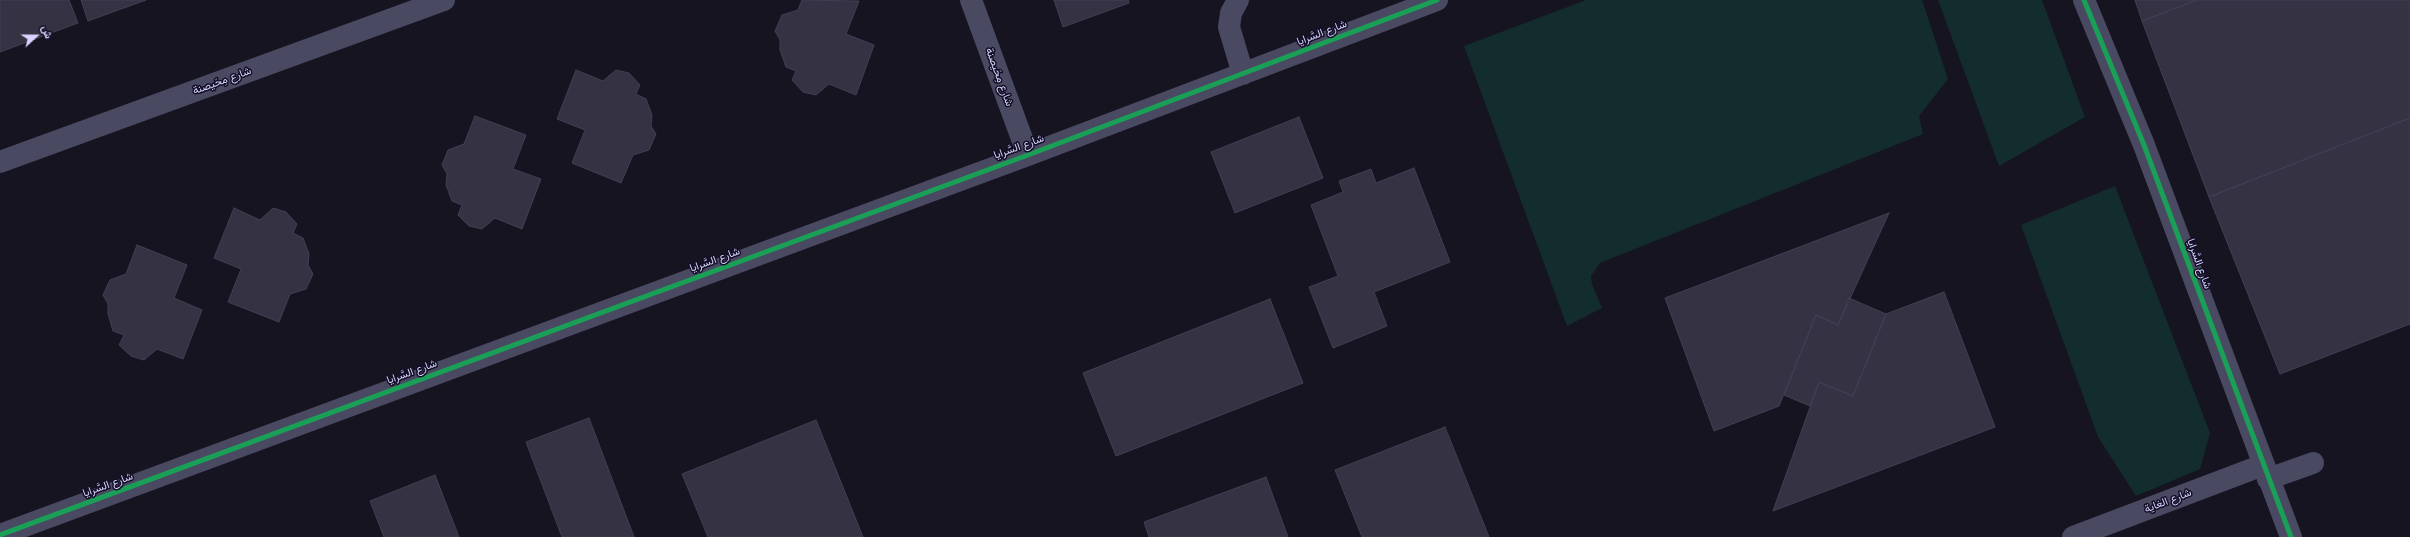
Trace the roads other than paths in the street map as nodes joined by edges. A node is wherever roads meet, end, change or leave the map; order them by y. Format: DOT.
graph roads {
  1 [pos="444,0"];
  2 [pos="971,0"];
  3 [pos="1238,0"];
  4 [pos="1437,0"];
  5 [pos="2084,0"];
  6 [pos="1243,74"];
  7 [pos="1028,155"];
  8 [pos="0,162"];
  9 [pos="2313,463"];
  10 [pos="2266,472"];
  11 [pos="0,535"];
  12 [pos="2073,537"];
  13 [pos="2290,537"];
  1 -- 8 [label="street, شارع مِحَيصنة"];
  2 -- 7 [label="street, شارع مِحَيصنة"];
  3 -- 6 [label="street"];
  4 -- 6 [label="street, شارع السَّرايا"];
  5 -- 10 [label="street, شارع السَّرايا"];
  6 -- 7 [label="street, شارع السَّرايا"];
  7 -- 11 [label="street, شارع السَّرايا"];
  9 -- 10 [label="street, شارع الغاية"];
  10 -- 12 [label="street, شارع الغاية"];
  10 -- 13 [label="street, شارع السَّرايا"];
}
